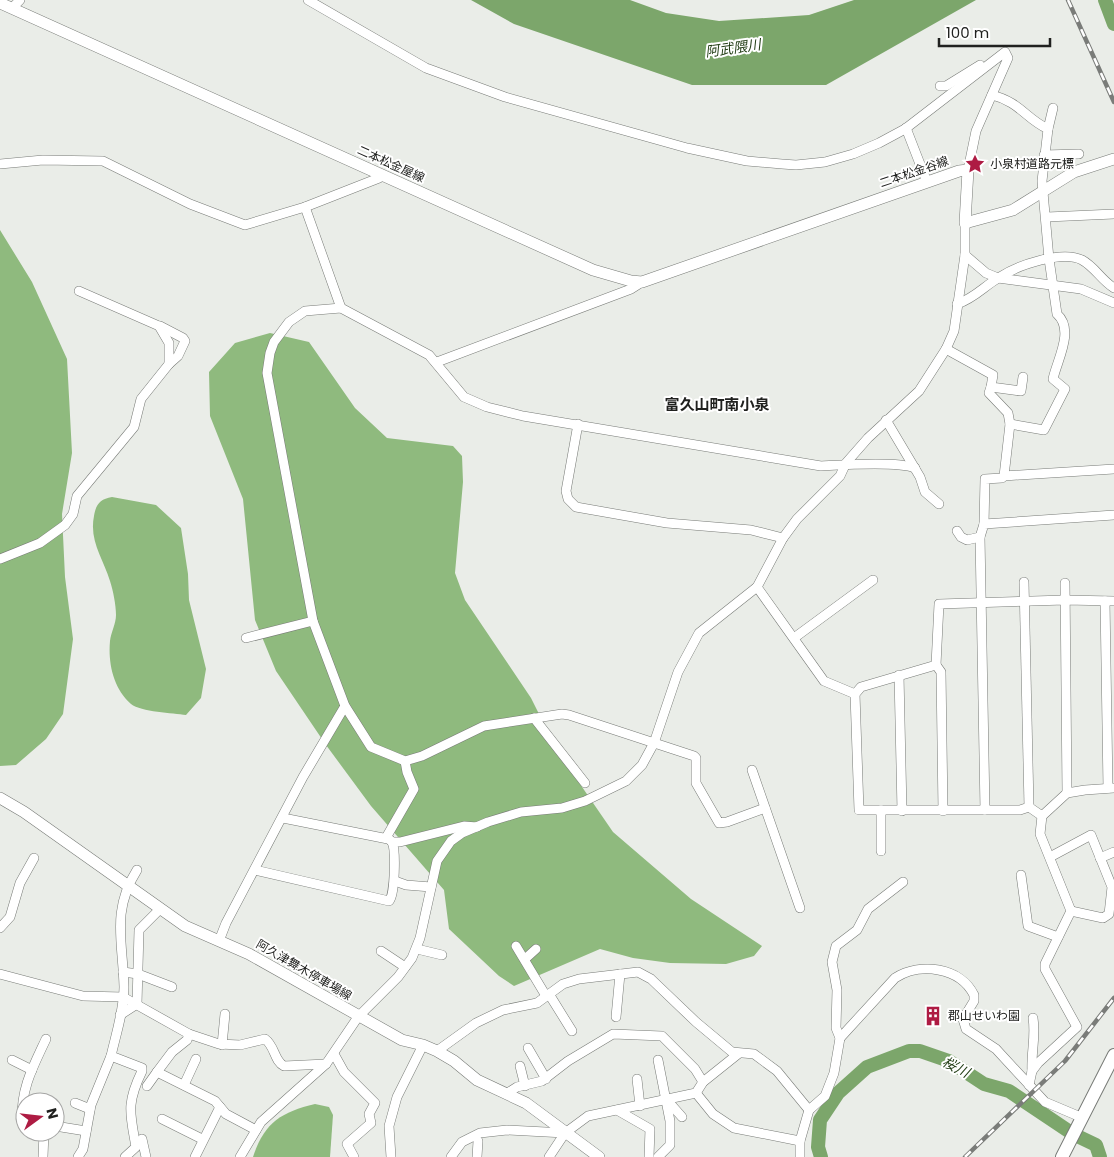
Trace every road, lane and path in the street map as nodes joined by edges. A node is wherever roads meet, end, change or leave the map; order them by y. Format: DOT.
graph roads {
  1 [pos="308,0"];
  2 [pos="0,3"];
  3 [pos="16,4"];
  4 [pos="1002,55"];
  5 [pos="940,86"];
  6 [pos="992,95"];
  7 [pos="1053,108"];
  8 [pos="906,128"];
  9 [pos="1048,129"];
  10 [pos="1079,154"];
  11 [pos="1044,155"];
  12 [pos="1114,158"];
  13 [pos="0,164"];
  14 [pos="968,170"];
  15 [pos="382,175"];
  16 [pos="927,182"];
  17 [pos="1044,192"];
  18 [pos="305,207"];
  19 [pos="1114,214"];
  20 [pos="1047,217"];
  21 [pos="965,223"];
  22 [pos="965,255"];
  23 [pos="1049,259"];
  24 [pos="998,278"];
  25 [pos="642,282"];
  26 [pos="1054,286"];
  27 [pos="1114,289"];
  28 [pos="79,290"];
  29 [pos="1112,302"];
  30 [pos="957,304"];
  31 [pos="341,308"];
  32 [pos="159,326"];
  33 [pos="946,349"];
  34 [pos="437,362"];
  35 [pos="169,364"];
  36 [pos="1023,377"];
  37 [pos="992,388"];
  38 [pos="886,420"];
  39 [pos="578,424"];
  40 [pos="1010,424"];
  41 [pos="846,463"];
  42 [pos="915,468"];
  43 [pos="1114,469"];
  44 [pos="1004,476"];
  45 [pos="939,504"];
  46 [pos="1114,515"];
  47 [pos="984,524"];
  48 [pos="957,531"];
  49 [pos="980,537"];
  50 [pos="783,538"];
  51 [pos="0,559"];
  52 [pos="873,580"];
  53 [pos="1024,582"];
  54 [pos="1065,583"];
  55 [pos="757,587"];
  56 [pos="1065,600"];
  57 [pos="1110,601"];
  58 [pos="982,602"];
  59 [pos="1025,602"];
  60 [pos="313,621"];
  61 [pos="246,638"];
  62 [pos="794,638"];
  63 [pos="936,665"];
  64 [pos="899,675"];
  65 [pos="855,694"];
  66 [pos="345,706"];
  67 [pos="534,718"];
  68 [pos="654,743"];
  69 [pos="405,761"];
  70 [pos="752,770"];
  71 [pos="585,783"];
  72 [pos="1111,788"];
  73 [pos="1067,794"];
  74 [pos="0,798"];
  75 [pos="1029,807"];
  76 [pos="765,808"];
  77 [pos="881,810"];
  78 [pos="985,810"];
  79 [pos="902,811"];
  80 [pos="943,811"];
  81 [pos="1042,816"];
  82 [pos="283,818"];
  83 [pos="477,827"];
  84 [pos="390,841"];
  85 [pos="881,851"];
  86 [pos="1114,852"];
  87 [pos="1050,857"];
  88 [pos="34,858"];
  89 [pos="1100,858"];
  90 [pos="137,870"];
  91 [pos="255,870"];
  92 [pos="1021,875"];
  93 [pos="395,881"];
  94 [pos="903,882"];
  95 [pos="127,886"];
  96 [pos="431,887"];
  97 [pos="800,908"];
  98 [pos="160,909"];
  99 [pos="1071,911"];
  100 [pos="0,928"];
  101 [pos="1058,937"];
  102 [pos="219,940"];
  103 [pos="516,946"];
  104 [pos="417,949"];
  105 [pos="536,949"];
  106 [pos="381,951"];
  107 [pos="442,955"];
  108 [pos="525,959"];
  109 [pos="405,967"];
  110 [pos="123,972"];
  111 [pos="0,974"];
  112 [pos="138,974"];
  113 [pos="620,974"];
  114 [pos="172,988"];
  115 [pos="548,995"];
  116 [pos="123,998"];
  117 [pos="137,1004"];
  118 [pos="226,1014"];
  119 [pos="120,1015"];
  120 [pos="358,1017"];
  121 [pos="616,1017"];
  122 [pos="1033,1018"];
  123 [pos="572,1032"];
  124 [pos="190,1034"];
  125 [pos="840,1038"];
  126 [pos="46,1039"];
  127 [pos="222,1045"];
  128 [pos="423,1045"];
  129 [pos="528,1048"];
  130 [pos="437,1051"];
  131 [pos="334,1054"];
  132 [pos="738,1054"];
  133 [pos="1114,1055"];
  134 [pos="111,1056"];
  135 [pos="196,1059"];
  136 [pos="12,1060"];
  137 [pos="658,1060"];
  138 [pos="326,1064"];
  139 [pos="784,1064"];
  140 [pos="520,1066"];
  141 [pos="32,1070"];
  142 [pos="1032,1071"];
  143 [pos="158,1072"];
  144 [pos="778,1073"];
  145 [pos="546,1079"];
  146 [pos="637,1079"];
  147 [pos="703,1082"];
  148 [pos="184,1085"];
  149 [pos="1029,1085"];
  150 [pos="147,1086"];
  151 [pos="525,1086"];
  152 [pos="23,1092"];
  153 [pos="696,1093"];
  154 [pos="506,1094"];
  155 [pos="666,1100"];
  156 [pos="75,1103"];
  157 [pos="640,1106"];
  158 [pos="220,1107"];
  159 [pos="90,1109"];
  160 [pos="617,1110"];
  161 [pos="809,1110"];
  162 [pos="682,1117"];
  163 [pos="162,1119"];
  164 [pos="1083,1119"];
  165 [pos="65,1128"];
  166 [pos="256,1130"];
  167 [pos="86,1131"];
  168 [pos="565,1133"];
  169 [pos="142,1139"];
  170 [pos="202,1139"];
  171 [pos="478,1141"];
  172 [pos="800,1141"];
  173 [pos="44,1142"];
  174 [pos="1064,1153"];
  175 [pos="44,1157"];
  176 [pos="78,1157"];
  177 [pos="125,1157"];
  178 [pos="146,1157"];
  179 [pos="195,1157"];
  180 [pos="240,1157"];
  181 [pos="354,1157"];
  182 [pos="391,1157"];
  183 [pos="451,1157"];
  184 [pos="477,1157"];
  185 [pos="549,1157"];
  186 [pos="599,1157"];
  187 [pos="649,1157"];
  188 [pos="658,1157"];
  189 [pos="800,1157"];
  1 -- 8 [label="street"];
  2 -- 3 [label="main road, 二本松金屋線"];
  3 -- 15 [label="main road, 二本松金屋線"];
  4 -- 5 [label="street"];
  4 -- 6 [label="street"];
  4 -- 8 [label="street"];
  6 -- 9 [label="street"];
  6 -- 14 [label="street"];
  7 -- 9 [label="street"];
  8 -- 16 [label="street"];
  9 -- 11 [label="street"];
  10 -- 11 [label="street"];
  11 -- 17 [label="street"];
  12 -- 17 [label="main road"];
  13 -- 18 [label="street"];
  14 -- 16 [label="main road, 二本松金谷線"];
  14 -- 21 [label="main road, 二本松金谷線"];
  15 -- 18 [label="street"];
  15 -- 25 [label="main road, 二本松金屋線"];
  16 -- 25 [label="main road, 二本松金谷線"];
  17 -- 20 [label="street"];
  17 -- 21 [label="main road"];
  18 -- 31 [label="street"];
  19 -- 20 [label="street"];
  20 -- 23 [label="street"];
  21 -- 22 [label="street"];
  22 -- 24 [label="street"];
  22 -- 30 [label="street"];
  23 -- 24 [label="street"];
  23 -- 26 [label="street"];
  23 -- 27 [label="street"];
  24 -- 26 [label="street"];
  24 -- 30 [label="street"];
  25 -- 34 [label="street"];
  26 -- 29 [label="street"];
  26 -- 40 [label="street"];
  27 -- 29 [label="street"];
  28 -- 32 [label="street"];
  30 -- 33 [label="street"];
  31 -- 34 [label="street"];
  31 -- 60 [label="street"];
  32 -- 35 [label="street"];
  32 -- 35 [label="street"];
  33 -- 37 [label="street"];
  33 -- 38 [label="street"];
  34 -- 39 [label="street"];
  35 -- 51 [label="street"];
  36 -- 37 [label="street"];
  37 -- 40 [label="street"];
  38 -- 41 [label="street"];
  38 -- 42 [label="street"];
  39 -- 41 [label="street"];
  39 -- 50 [label="street"];
  40 -- 44 [label="street"];
  41 -- 42 [label="street"];
  41 -- 50 [label="street"];
  42 -- 45 [label="street"];
  43 -- 44 [label="street"];
  44 -- 47 [label="street"];
  46 -- 47 [label="street"];
  47 -- 49 [label="street"];
  48 -- 49 [label="street"];
  49 -- 58 [label="street"];
  50 -- 55 [label="street"];
  52 -- 62 [label="street"];
  53 -- 59 [label="street"];
  54 -- 56 [label="street"];
  55 -- 62 [label="street"];
  55 -- 68 [label="street"];
  56 -- 57 [label="street"];
  56 -- 59 [label="street"];
  56 -- 73 [label="street"];
  57 -- 72 [label="street"];
  58 -- 59 [label="street"];
  58 -- 63 [label="street"];
  58 -- 78 [label="street"];
  59 -- 75 [label="street"];
  60 -- 61 [label="street"];
  60 -- 66 [label="street"];
  62 -- 65 [label="street"];
  63 -- 64 [label="street"];
  63 -- 80 [label="street"];
  64 -- 65 [label="street"];
  64 -- 79 [label="street"];
  65 -- 77 [label="street"];
  66 -- 69 [label="street"];
  66 -- 82 [label="street"];
  67 -- 68 [label="street"];
  67 -- 69 [label="street"];
  67 -- 71 [label="street"];
  68 -- 76 [label="street"];
  68 -- 83 [label="street"];
  69 -- 84 [label="street"];
  70 -- 76 [label="street"];
  72 -- 73 [label="street"];
  73 -- 81 [label="street"];
  74 -- 95 [label="main road, 阿久津舞木停車場線"];
  75 -- 78 [label="street"];
  75 -- 81 [label="street"];
  76 -- 97 [label="street"];
  77 -- 79 [label="street"];
  77 -- 85 [label="street"];
  78 -- 80 [label="street"];
  79 -- 80 [label="street"];
  81 -- 87 [label="street"];
  82 -- 84 [label="street"];
  82 -- 91 [label="street"];
  83 -- 84 [label="street"];
  83 -- 96 [label="street"];
  84 -- 93 [label="street"];
  86 -- 89 [label="street"];
  87 -- 89 [label="street"];
  87 -- 99 [label="street"];
  88 -- 100 [label="street"];
  89 -- 99 [label="street"];
  90 -- 95 [label="street"];
  91 -- 93 [label="street"];
  91 -- 102 [label="street"];
  92 -- 101 [label="street"];
  93 -- 96 [label="street"];
  94 -- 125 [label="street"];
  95 -- 98 [label="main road, 阿久津舞木停車場線"];
  95 -- 110 [label="street"];
  96 -- 104 [label="street"];
  98 -- 102 [label="main road, 阿久津舞木停車場線"];
  98 -- 112 [label="street"];
  99 -- 101 [label="street"];
  101 -- 142 [label="street"];
  102 -- 120 [label="main road, 阿久津舞木停車場線"];
  103 -- 108 [label="street"];
  104 -- 107 [label="street"];
  104 -- 109 [label="street"];
  105 -- 108 [label="street"];
  106 -- 109 [label="street"];
  108 -- 115 [label="street"];
  109 -- 120 [label="street"];
  110 -- 112 [label="street"];
  110 -- 116 [label="street"];
  111 -- 116 [label="street"];
  112 -- 114 [label="street"];
  112 -- 117 [label="street"];
  113 -- 115 [label="street"];
  113 -- 121 [label="street"];
  113 -- 132 [label="street"];
  115 -- 123 [label="street"];
  115 -- 130 [label="street"];
  116 -- 117 [label="street"];
  116 -- 119 [label="street"];
  117 -- 119 [label="street"];
  117 -- 124 [label="street"];
  118 -- 127 [label="street"];
  119 -- 134 [label="street"];
  120 -- 128 [label="main road, 阿久津舞木停車場線"];
  120 -- 131 [label="street"];
  122 -- 142 [label="street"];
  124 -- 127 [label="street"];
  124 -- 143 [label="street"];
  125 -- 149 [label="street"];
  125 -- 161 [label="street"];
  126 -- 141 [label="street"];
  127 -- 138 [label="street"];
  128 -- 130 [label="main road, 阿久津舞木停車場線"];
  128 -- 182 [label="street"];
  129 -- 145 [label="street"];
  130 -- 154 [label="main road, 阿久津舞木停車場線"];
  131 -- 138 [label="street"];
  131 -- 181 [label="street"];
  132 -- 144 [label="street"];
  132 -- 147 [label="street"];
  133 -- 164 [label="highway"];
  134 -- 159 [label="street"];
  134 -- 177 [label="street"];
  135 -- 148 [label="street"];
  136 -- 141 [label="street"];
  137 -- 155 [label="street"];
  138 -- 166 [label="street"];
  139 -- 144 [label="street"];
  140 -- 151 [label="street"];
  141 -- 152 [label="street"];
  142 -- 149 [label="street"];
  143 -- 148 [label="street"];
  143 -- 150 [label="street"];
  144 -- 161 [label="street"];
  145 -- 147 [label="street"];
  145 -- 151 [label="street"];
  146 -- 157 [label="street"];
  147 -- 153 [label="street"];
  148 -- 158 [label="street"];
  149 -- 164 [label="street"];
  151 -- 154 [label="street"];
  153 -- 155 [label="street"];
  153 -- 172 [label="street"];
  154 -- 168 [label="main road, 阿久津舞木停車場線"];
  155 -- 157 [label="street"];
  155 -- 162 [label="street"];
  155 -- 188 [label="street"];
  156 -- 159 [label="street"];
  157 -- 160 [label="street"];
  158 -- 166 [label="street"];
  158 -- 170 [label="street"];
  159 -- 167 [label="street"];
  160 -- 168 [label="street"];
  160 -- 187 [label="street"];
  161 -- 172 [label="street"];
  163 -- 170 [label="street"];
  164 -- 174 [label="highway"];
  165 -- 167 [label="street"];
  166 -- 180 [label="street"];
  167 -- 176 [label="street"];
  168 -- 183 [label="street"];
  168 -- 185 [label="street"];
  168 -- 186 [label="main road, 阿久津舞木停車場線"];
  169 -- 178 [label="street"];
  170 -- 179 [label="street"];
  171 -- 184 [label="street"];
  172 -- 189 [label="street"];
  173 -- 175 [label="street"];
}
